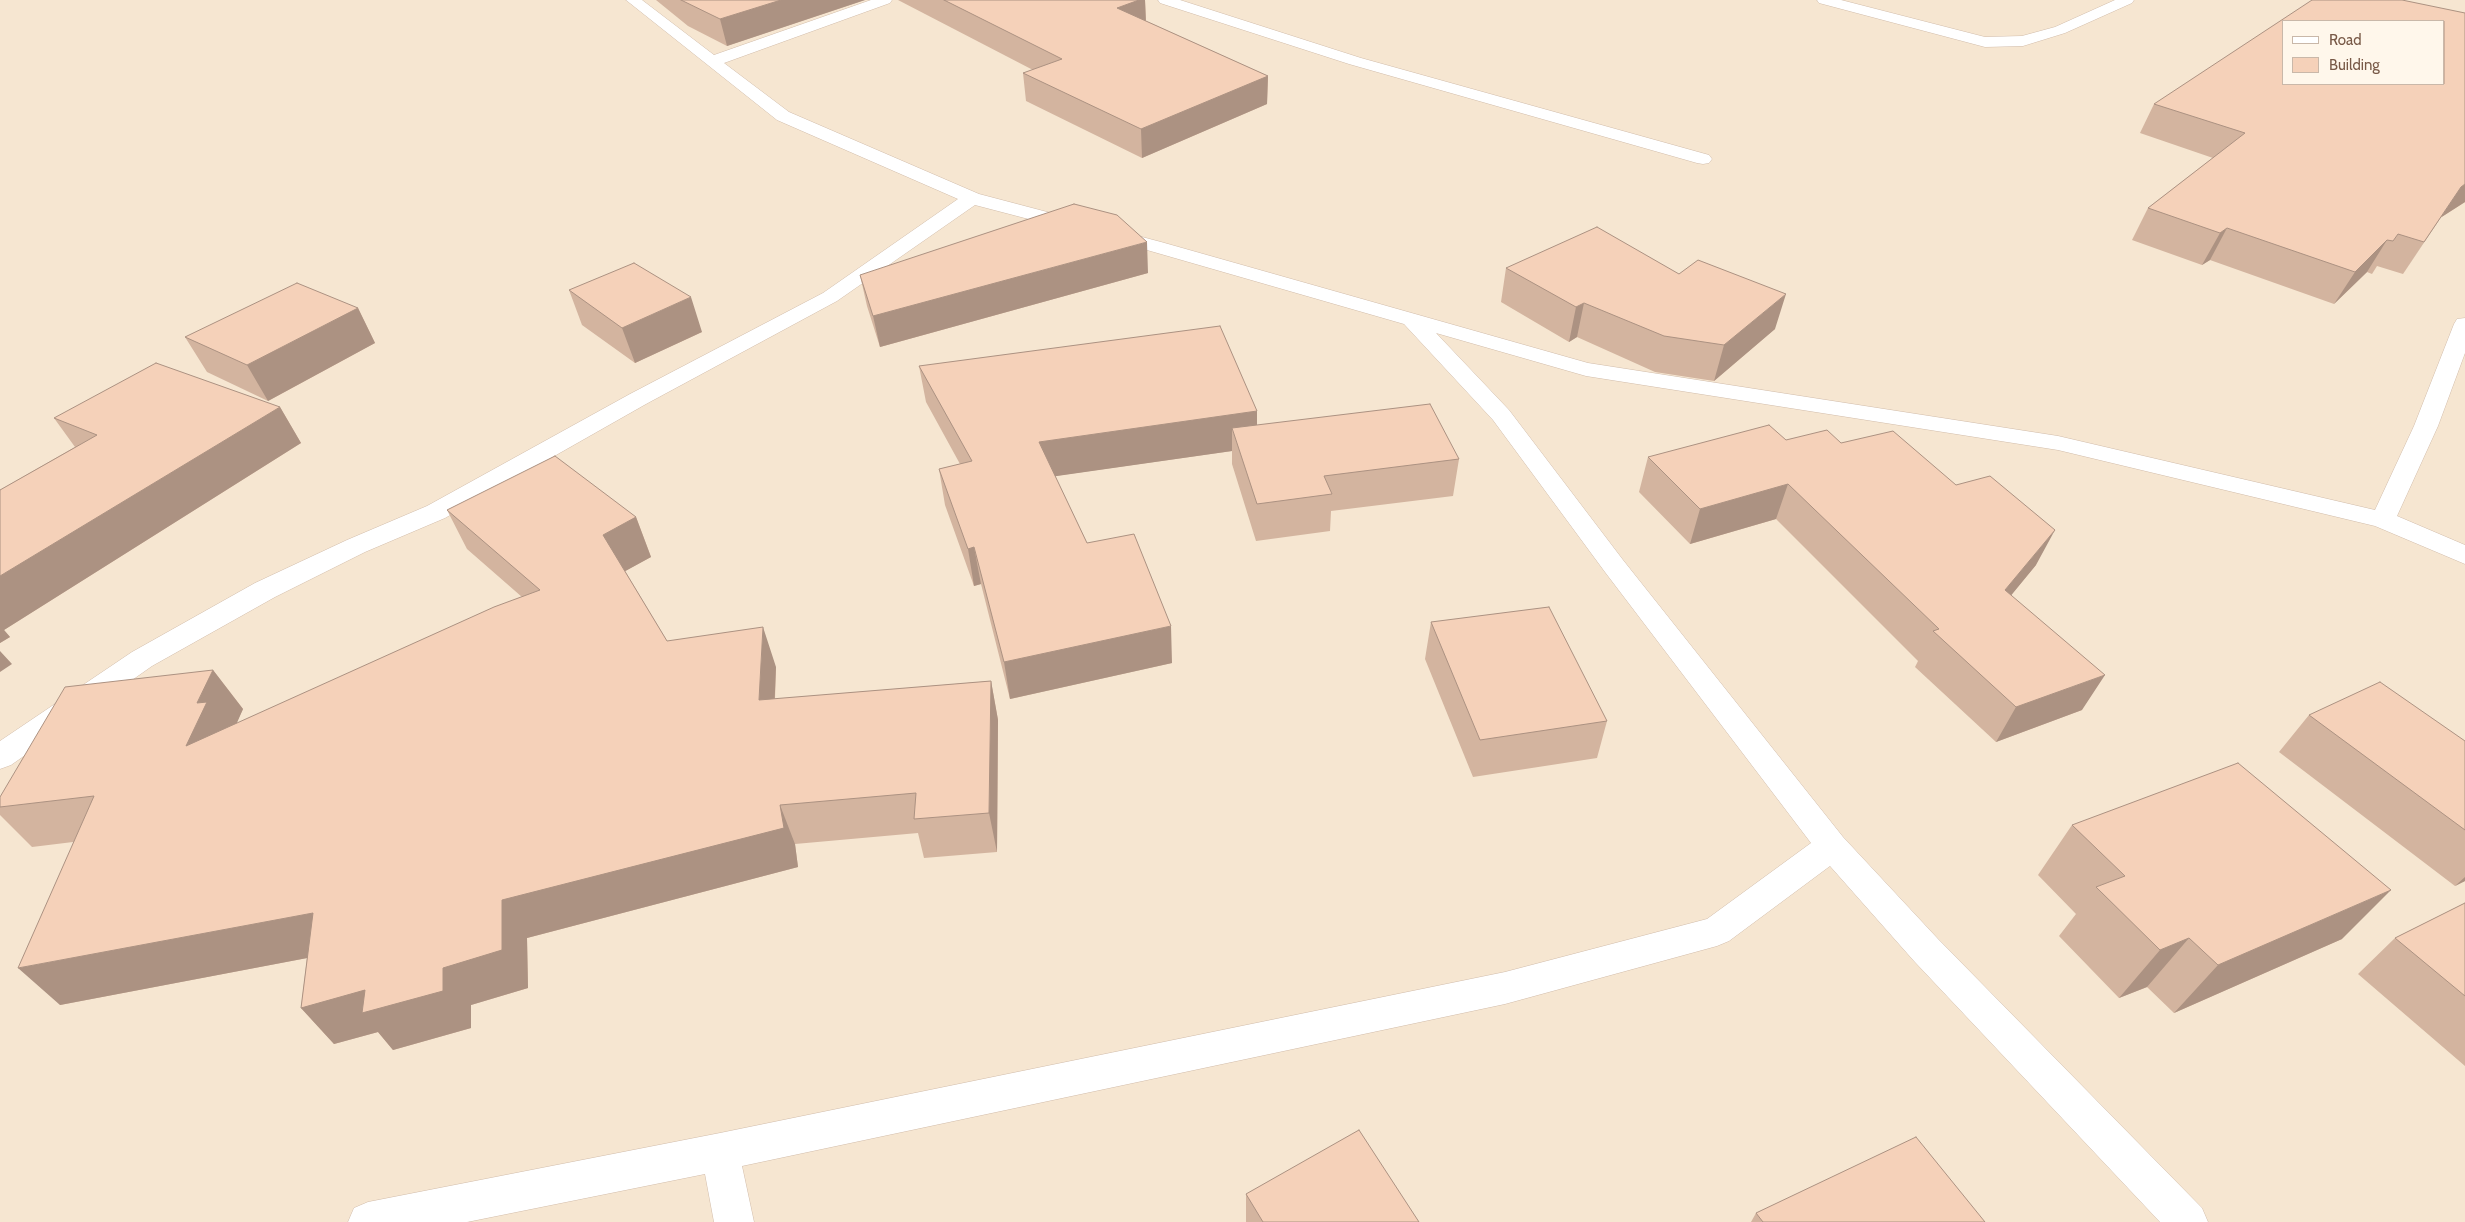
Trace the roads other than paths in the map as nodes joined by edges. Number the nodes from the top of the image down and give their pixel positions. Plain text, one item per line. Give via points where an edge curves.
1 (633, 0) edge
2 (885, 0) edge
3 (1165, 0) edge
4 (1824, 0) edge
5 (2127, 0) edge
6 (713, 61) junction
7 (1703, 158) dead end
8 (972, 198) junction
9 (1413, 321) junction
10 (2465, 324) edge
11 (2383, 520) junction
12 (2465, 555) edge
13 (0, 756) edge
14 (1832, 846) junction
15 (720, 1152) junction
16 (368, 1222) edge
17 (734, 1222) edge
18 (2188, 1222) edge

1 - 6 street
2 - 6 street
3 - 7 street via 1355,61
4 - 5 street via 1985,42 2023,41 2060,30
6 - 8 street via 783,116
8 - 9 street via 1154,246
8 - 13 street via 830,297 436,512 265,590 142,659
9 - 11 street via 1586,370 2058,443
9 - 14 street via 1501,415
10 - 11 street via 2426,426
11 - 12 street
14 - 15 street via 1717,931 1505,988
14 - 18 street via 1926,950
15 - 16 street
15 - 17 street

